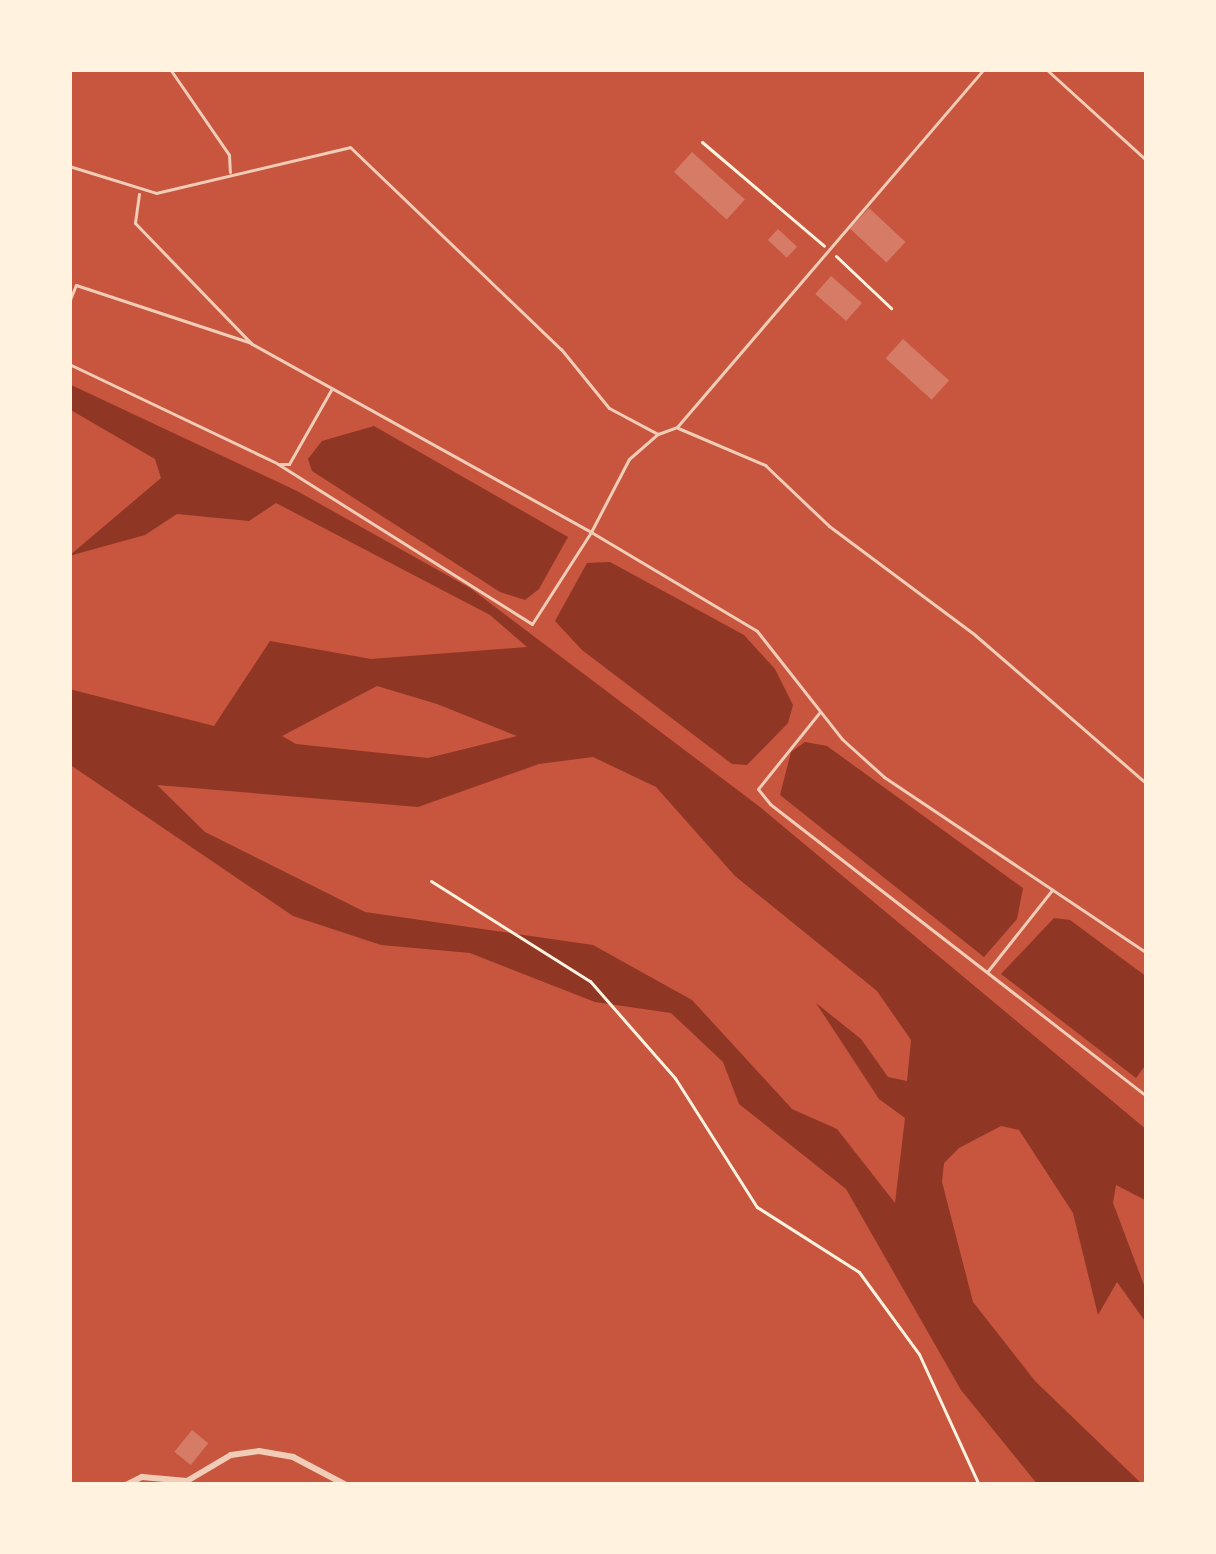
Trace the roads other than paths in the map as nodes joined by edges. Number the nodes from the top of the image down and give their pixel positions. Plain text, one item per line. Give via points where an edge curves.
1 (170, 69) edge
2 (984, 69) edge
3 (1046, 69) edge
4 (1147, 161) edge
5 (69, 166) edge
6 (230, 174) junction
7 (140, 192) junction
8 (69, 282) edge
9 (76, 285) junction
10 (69, 302) edge
11 (252, 344) junction
12 (69, 364) edge
13 (331, 390) junction
14 (676, 427) junction
15 (658, 434) junction
16 (278, 464) junction
17 (591, 532) junction
18 (820, 711) junction
19 (1147, 784) edge
20 (1054, 888) junction
21 (1147, 952) edge
22 (986, 973) junction
23 (1146, 1095) edge
24 (130, 1484) edge
25 (346, 1485) edge

1 - 6 lane via 229,154
2 - 14 lane
3 - 4 lane
5 - 7 lane
6 - 7 lane
6 - 15 lane via 350,147 561,349 609,408
7 - 11 lane via 135,223
8 - 9 lane
9 - 10 lane
9 - 11 lane
11 - 13 lane
12 - 16 lane
13 - 16 lane via 289,464
13 - 17 lane
14 - 15 lane
14 - 19 lane via 765,465
15 - 17 lane via 629,459
16 - 17 lane via 532,624
17 - 18 lane via 757,631
18 - 20 lane via 884,777
18 - 22 lane via 758,789
20 - 21 lane
20 - 22 lane
22 - 23 lane
24 - 25 street via 187,1481 231,1455 259,1451 293,1456

